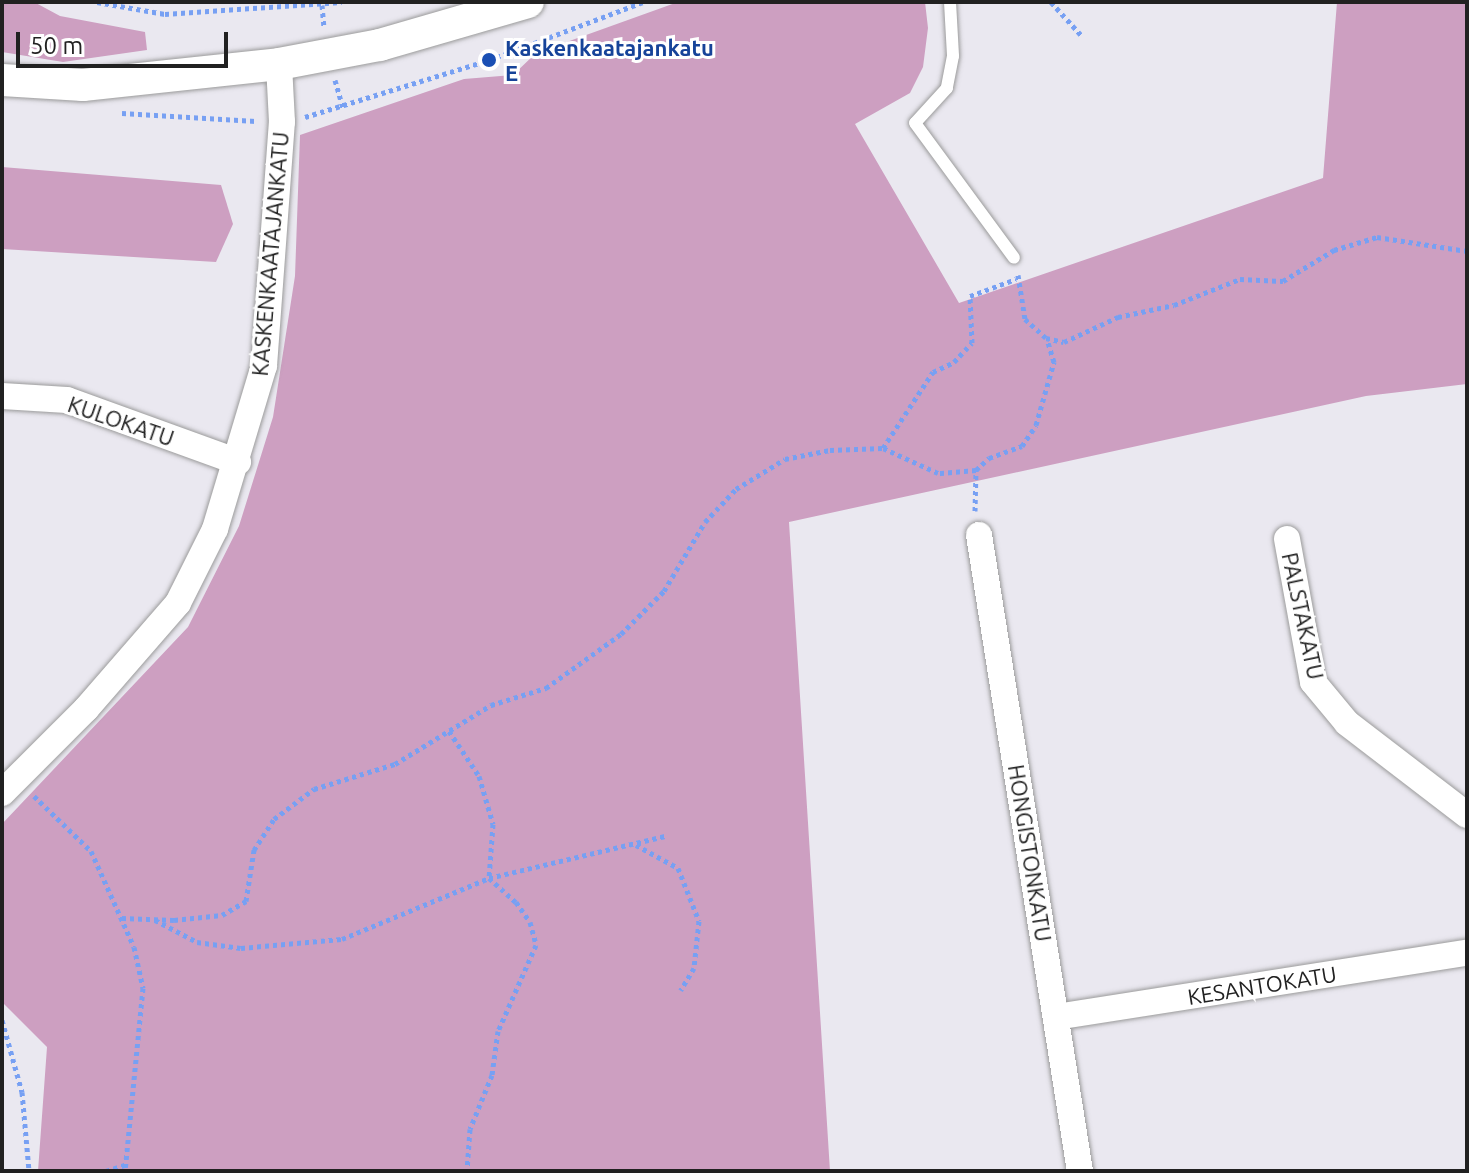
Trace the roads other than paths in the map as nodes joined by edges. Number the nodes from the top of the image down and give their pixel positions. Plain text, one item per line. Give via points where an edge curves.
1 (528, 2) edge
2 (950, 2) edge
3 (279, 64) junction
4 (2, 80) edge
5 (1014, 258) road end
6 (2, 396) edge
7 (238, 462) junction
8 (979, 535) road end
9 (1287, 539) dead end
10 (5, 786) edge
11 (1467, 815) edge
12 (1467, 953) edge
13 (1056, 1017) junction
14 (1080, 1171) edge

1 - 3 street via 380,45
2 - 5 lane via 953,56 947,88 915,123
3 - 4 street via 83,85
3 - 7 street, KASKENKAATAJANKATU via 282,122 264,366
6 - 7 street, KULOKATU via 67,400
7 - 10 street, KASKENKAATAJANKATU via 215,529 178,603 86,709
8 - 13 street, HONGISTONKATU
9 - 11 street, PALSTAKATU via 1313,682 1347,723
12 - 13 street, KESANTOKATU
13 - 14 street, HONGISTONKATU

